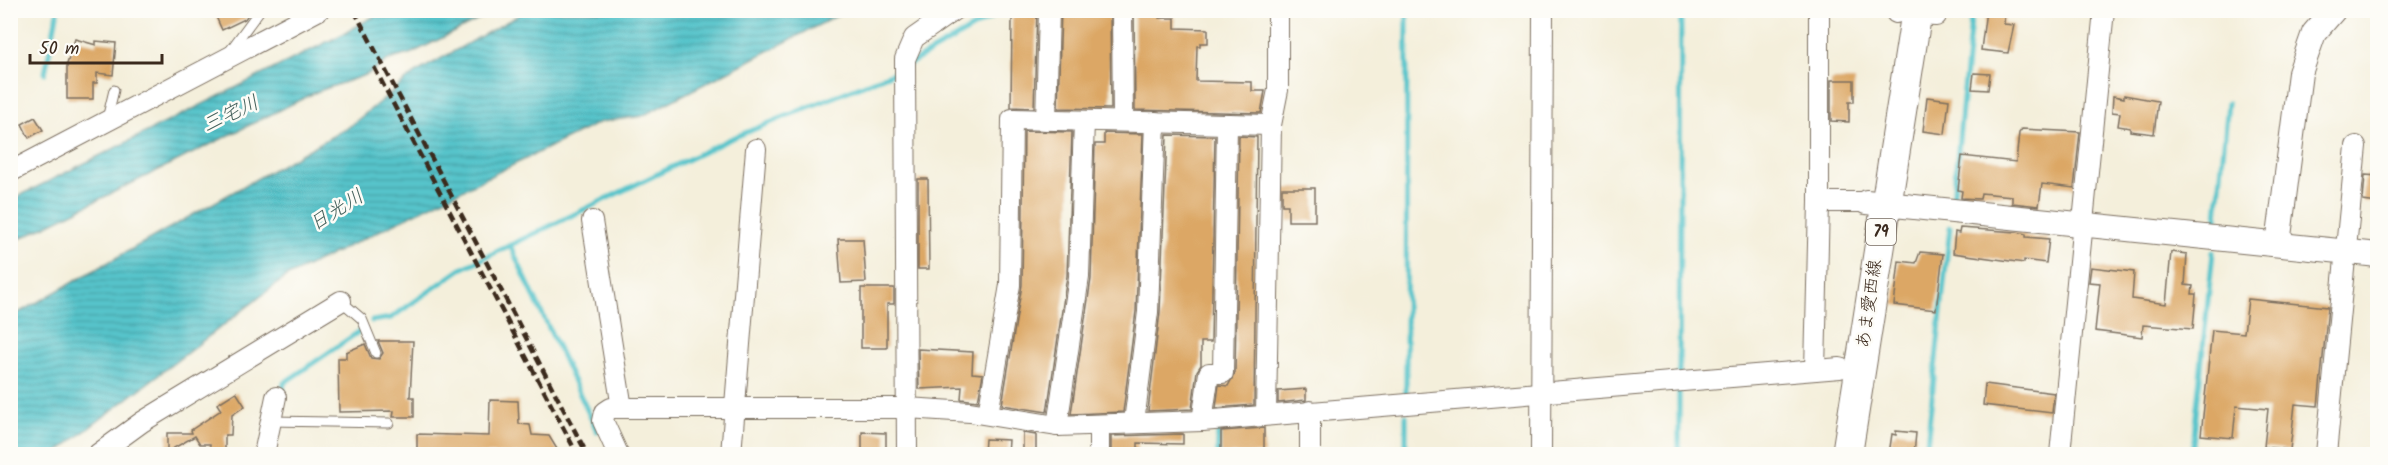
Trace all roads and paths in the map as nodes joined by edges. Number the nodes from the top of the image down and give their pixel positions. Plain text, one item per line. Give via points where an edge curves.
1 (260, 10) edge
2 (319, 10) edge
3 (954, 10) edge
4 (1049, 10) edge
5 (1122, 10) edge
6 (1278, 10) edge
7 (1543, 10) edge
8 (1819, 10) edge
9 (2104, 10) edge
10 (2334, 10) edge
11 (1910, 12) edge
12 (224, 59) junction
13 (114, 90) dead end
14 (1047, 120) junction
15 (1084, 120) junction
16 (107, 121) junction
17 (1123, 122) junction
18 (1155, 122) junction
19 (1227, 124) junction
20 (1271, 125) junction
21 (2356, 146) dead end
22 (756, 149) dead end
23 (10, 172) edge
24 (1819, 202) junction
25 (1875, 204) junction
26 (592, 221) dead end
27 (2082, 225) junction
28 (2278, 244) junction
29 (2345, 251) junction
30 (2378, 255) edge
31 (341, 301) joint
32 (376, 353) dead end
33 (1828, 369) junction
34 (1542, 392) junction
35 (276, 397) dead end
36 (622, 408) junction
37 (735, 408) junction
38 (907, 408) junction
39 (1310, 411) junction
40 (988, 414) junction
41 (1266, 415) junction
42 (271, 421) junction
43 (1202, 421) junction
44 (1134, 422) junction
45 (390, 423) dead end
46 (1099, 425) junction
47 (1057, 426) junction
48 (98, 454) edge
49 (264, 454) edge
50 (618, 454) edge
51 (731, 454) edge
52 (907, 454) edge
53 (1099, 454) edge
54 (1310, 454) edge
55 (1541, 454) edge
56 (1827, 454) edge
57 (1847, 454) edge
58 (2060, 454) edge
59 (2326, 454) edge

1 - 12 lane
2 - 12 street
3 - 38 street via 914,38 905,59
4 - 14 street
5 - 17 street
6 - 20 street via 1278,90
7 - 34 street
8 - 24 street
9 - 27 street
10 - 28 street via 2314,33 2300,73
11 - 25 main road, あま愛西線 / 79
12 - 16 street
13 - 16 lane
14 - 15 street
14 - 40 street via 1012,119 1011,285
15 - 17 street
15 - 47 street via 1079,277
16 - 23 street
17 - 18 street
18 - 19 street
18 - 44 street via 1148,312
19 - 20 street
19 - 43 street via 1223,373 1209,372
20 - 41 street
21 - 29 street
22 - 37 street
24 - 25 street
24 - 33 street
25 - 27 street
25 - 33 main road, あま愛西線 / 79
25 - 57 main road, あま愛西線 / 79
26 - 36 street
27 - 28 street
27 - 58 street
28 - 29 street
29 - 30 street
29 - 59 street
31 - 32 lane via 362,319
31 - 48 street via 142,422
33 - 34 street
33 - 56 main road, あま愛西線 / 79
34 - 39 street
34 - 55 street
35 - 42 street
36 - 37 street
36 - 50 street via 605,412 603,421
37 - 38 street
37 - 51 street
38 - 40 street
38 - 52 street
39 - 41 street
39 - 54 street
40 - 47 street
41 - 43 street
42 - 45 lane
42 - 49 street
43 - 44 street
44 - 46 street
46 - 47 street
46 - 53 street

